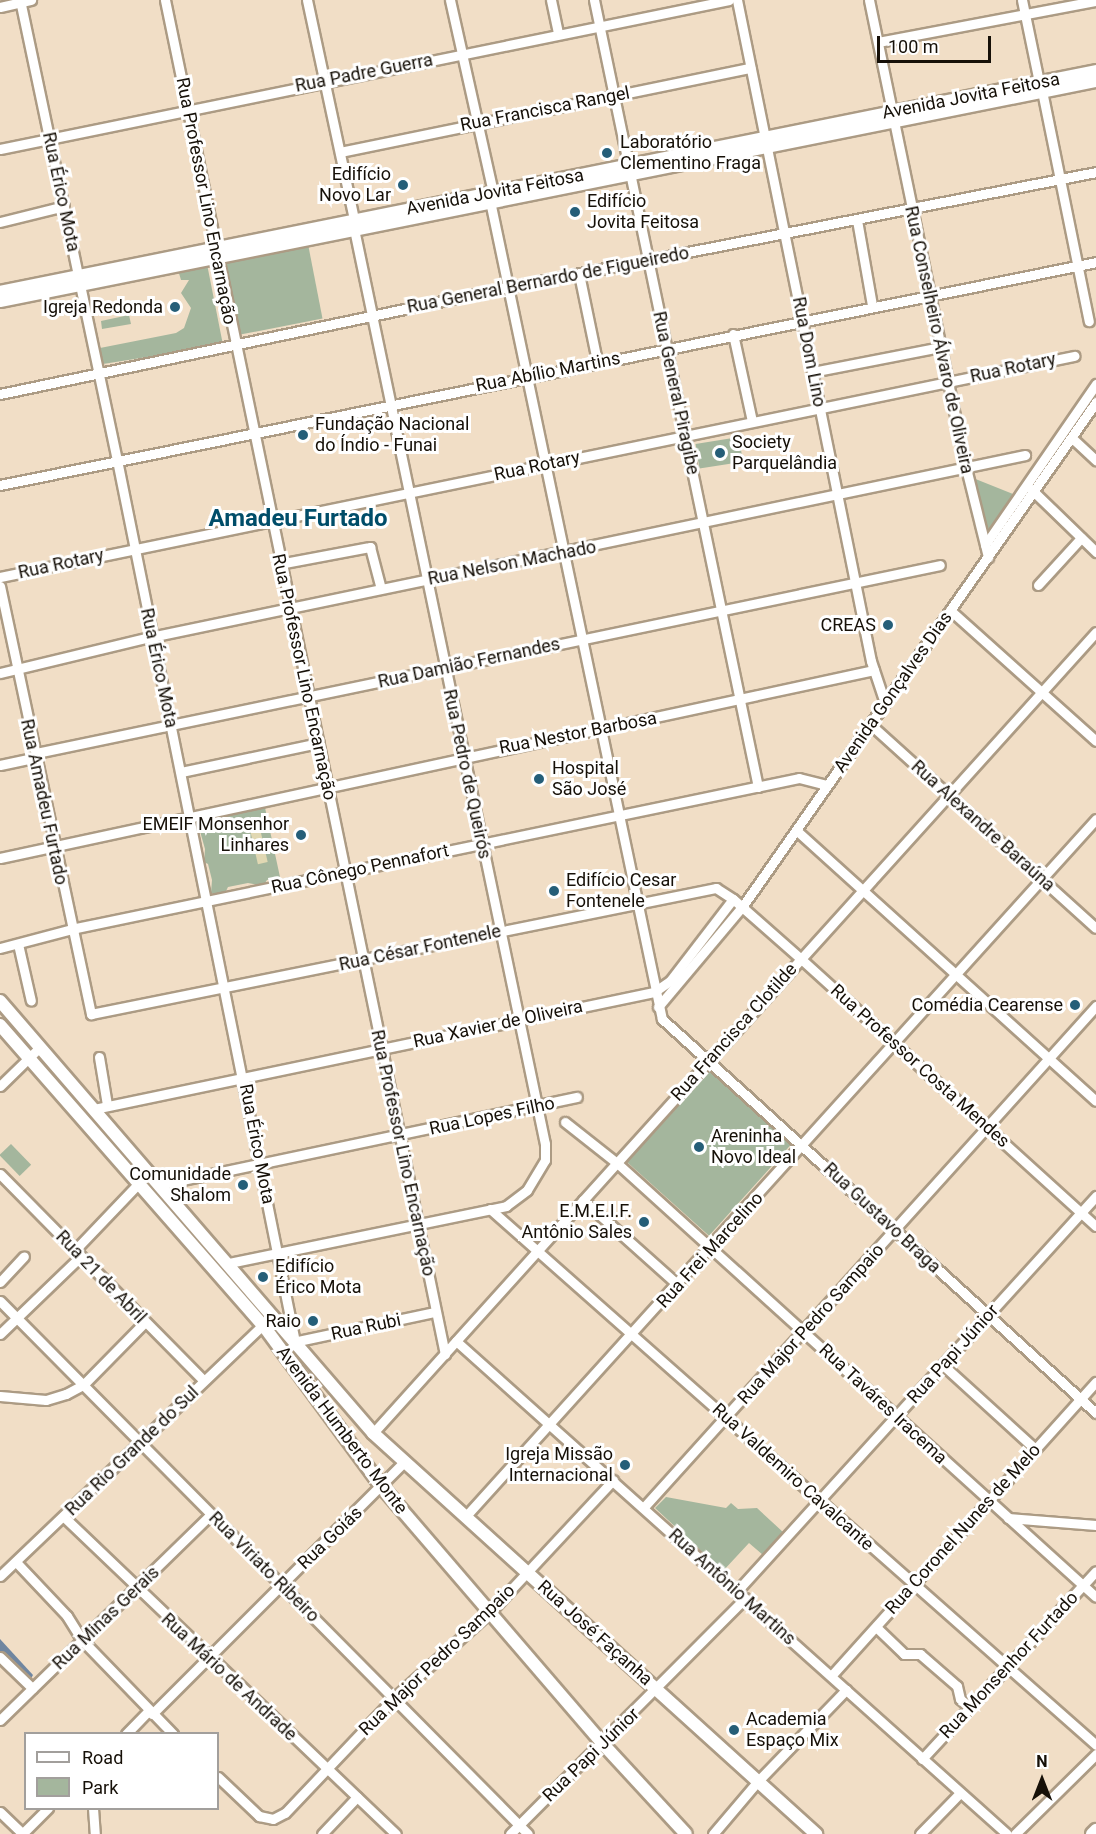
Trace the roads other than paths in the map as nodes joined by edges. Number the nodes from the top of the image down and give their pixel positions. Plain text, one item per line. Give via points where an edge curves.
1 (31, 0) edge
2 (165, 0) edge
3 (307, 0) edge
4 (450, 0) edge
5 (551, 0) edge
6 (594, 0) edge
7 (729, 0) edge
8 (737, 0) edge
9 (869, 0) edge
10 (1023, 0) edge
11 (20, 1) edge
12 (1096, 1) edge
13 (0, 7) edge
14 (1025, 14) junction
15 (600, 26) junction
16 (558, 33) junction
17 (878, 42) junction
18 (460, 54) junction
19 (750, 68) junction
20 (1096, 71) edge
21 (324, 81) junction
22 (1096, 81) edge
23 (1041, 87) junction
24 (613, 95) junction
25 (187, 110) junction
26 (893, 116) junction
27 (474, 122) junction
28 (49, 140) junction
29 (766, 142) junction
30 (0, 150) edge
31 (340, 152) junction
32 (628, 170) junction
33 (1096, 172) edge
34 (1060, 180) junction
35 (491, 197) junction
36 (64, 206) junction
37 (911, 207) junction
38 (857, 220) junction
39 (0, 222) edge
40 (354, 225) junction
41 (785, 233) junction
42 (216, 252) junction
43 (648, 260) junction
44 (1096, 262) edge
45 (1078, 266) junction
46 (579, 274) junction
47 (80, 280) junction
48 (509, 287) junction
49 (0, 292) edge
50 (929, 294) junction
51 (0, 301) edge
52 (872, 305) junction
53 (372, 316) junction
54 (802, 319) junction
55 (1089, 321) dead end
56 (733, 334) junction
57 (234, 344) junction
58 (941, 347) junction
59 (666, 348) junction
60 (1074, 356) dead end
61 (597, 362) junction
62 (99, 372) junction
63 (812, 372) junction
64 (527, 376) junction
65 (948, 382) junction
66 (1096, 384) edge
67 (0, 394) edge
68 (1096, 402) edge
69 (390, 403) junction
70 (820, 408) junction
71 (752, 421) junction
72 (253, 432) junction
73 (685, 435) junction
74 (1072, 438) junction
75 (1025, 455) dead end
76 (117, 460) junction
77 (1096, 460) edge
78 (546, 464) junction
79 (966, 468) junction
80 (0, 485) edge
81 (1031, 489) junction
82 (409, 492) junction
83 (837, 494) junction
84 (270, 520) junction
85 (703, 522) junction
86 (1081, 538) junction
87 (985, 545) junction
88 (134, 548) junction
89 (1096, 552) edge
90 (564, 553) junction
91 (988, 557) junction
92 (279, 564) junction
93 (940, 565) dead end
94 (0, 576) edge
95 (427, 580) junction
96 (855, 583) junction
97 (1038, 585) dead end
98 (0, 586) edge
99 (381, 589) junction
100 (289, 609) junction
101 (950, 610) junction
102 (723, 611) junction
103 (1096, 632) edge
104 (153, 636) junction
105 (582, 640) junction
106 (17, 668) junction
107 (446, 668) junction
108 (874, 670) junction
109 (0, 673) edge
110 (1041, 692) junction
111 (308, 697) junction
112 (742, 701) junction
113 (885, 703) junction
114 (870, 724) junction
115 (171, 725) junction
116 (600, 729) junction
117 (1096, 741) edge
118 (319, 743) junction
119 (35, 755) junction
120 (464, 756) junction
121 (0, 765) edge
122 (181, 772) junction
123 (827, 785) junction
124 (327, 786) junction
125 (758, 787) junction
126 (948, 796) junction
127 (190, 815) junction
128 (618, 816) junction
129 (1096, 819) edge
130 (795, 830) junction
131 (481, 844) junction
132 (53, 846) junction
133 (0, 858) edge
134 (344, 871) junction
135 (1041, 879) junction
136 (861, 890) junction
137 (733, 899) junction
138 (206, 901) junction
139 (637, 904) junction
140 (742, 907) junction
141 (1096, 928) edge
142 (71, 929) junction
143 (500, 931) junction
144 (18, 944) junction
145 (0, 948) edge
146 (800, 958) junction
147 (363, 959) junction
148 (680, 975) junction
149 (957, 976) junction
150 (225, 989) junction
151 (654, 992) junction
152 (0, 1000) edge
153 (31, 1001) dead end
154 (1096, 1006) edge
155 (658, 1007) junction
156 (94, 1015) joint
157 (518, 1020) junction
158 (0, 1025) edge
159 (894, 1043) junction
160 (40, 1047) junction
161 (382, 1048) junction
162 (99, 1057) dead end
163 (28, 1059) junction
164 (708, 1060) junction
165 (1049, 1060) junction
166 (243, 1078) junction
167 (0, 1086) edge
168 (577, 1097) dead end
169 (1096, 1101) edge
170 (107, 1105) junction
171 (536, 1107) junction
172 (94, 1109) junction
173 (565, 1122) dead end
174 (989, 1128) junction
175 (399, 1136) junction
176 (803, 1146) junction
177 (616, 1163) junction
178 (261, 1165) junction
179 (0, 1174) edge
180 (138, 1184) junction
181 (159, 1185) junction
182 (1096, 1196) edge
183 (583, 1200) junction
184 (490, 1209) junction
185 (1081, 1213) junction
186 (419, 1224) junction
187 (1096, 1226) edge
188 (896, 1230) junction
189 (711, 1248) junction
190 (538, 1250) junction
191 (78, 1253) junction
192 (279, 1253) junction
193 (24, 1256) dead end
194 (229, 1263) junction
195 (0, 1282) edge
196 (678, 1285) junction
197 (0, 1301) edge
198 (435, 1312) junction
199 (988, 1316) junction
200 (17, 1318) junction
201 (145, 1322) junction
202 (263, 1325) junction
203 (803, 1330) junction
204 (0, 1334) edge
205 (632, 1336) junction
206 (296, 1339) junction
207 (456, 1341) junction
208 (445, 1354) junction
209 (944, 1366) junction
210 (203, 1380) junction
211 (1096, 1382) edge
212 (82, 1385) junction
213 (0, 1396) edge
214 (1080, 1399) junction
215 (1096, 1413) edge
216 (898, 1415) junction
217 (726, 1418) junction
218 (552, 1424) junction
219 (374, 1433) junction
220 (140, 1443) junction
221 (1034, 1448) junction
222 (404, 1462) junction
223 (614, 1480) junction
224 (382, 1487) junction
225 (987, 1500) junction
226 (820, 1501) junction
227 (644, 1507) junction
228 (210, 1515) junction
229 (64, 1517) junction
230 (465, 1517) junction
231 (1008, 1518) junction
232 (1096, 1525) edge
233 (16, 1562) junction
234 (1096, 1571) edge
235 (528, 1572) junction
236 (0, 1576) edge
237 (281, 1585) junction
238 (914, 1585) junction
239 (1083, 1585) junction
240 (137, 1590) junction
241 (737, 1591) junction
242 (1096, 1597) edge
243 (745, 1599) junction
244 (491, 1611) junction
245 (876, 1627) junction
246 (82, 1640) junction
247 (207, 1656) junction
248 (0, 1657) edge
249 (1008, 1667) junction
250 (831, 1677) junction
251 (32, 1688) junction
252 (657, 1690) junction
253 (846, 1690) junction
254 (396, 1697) junction
255 (970, 1707) junction
256 (151, 1712) junction
257 (0, 1720) edge
258 (128, 1732) edge
259 (171, 1732) edge
260 (603, 1744) junction
261 (1096, 1745) edge
262 (1096, 1754) edge
263 (922, 1759) junction
264 (327, 1769) junction
265 (219, 1778) edge
266 (758, 1781) junction
267 (960, 1793) junction
268 (357, 1797) junction
269 (47, 1810) edge
270 (93, 1810) edge
271 (0, 1812) edge
272 (387, 1826) junction
273 (519, 1826) junction
274 (1096, 1830) edge
275 (22, 1833) edge
276 (95, 1834) edge
277 (322, 1834) edge
278 (379, 1834) edge
279 (396, 1834) edge
280 (510, 1834) edge
281 (528, 1834) edge
282 (686, 1834) edge
283 (713, 1834) edge
284 (816, 1834) edge
285 (920, 1834) edge
286 (1007, 1834) edge
287 (1015, 1834) edge
288 (1092, 1834) edge

1 - 11 street
2 - 25 street, Rua Professor Lino Encarnação
3 - 21 street, Rua Pedro de Queirós
4 - 18 street, Rua Gustavo Braga
5 - 16 street
6 - 15 street, Rua General Piragibe
7 - 15 street, Rua Padre Guerra
8 - 19 street, Rua Dom Lino
9 - 17 street, Rua Conselheiro Álvaro de Oliveira
10 - 14 street
11 - 13 street
11 - 28 street, Rua Érico Mota
12 - 14 street
14 - 17 street
14 - 23 street
15 - 16 street, Rua Padre Guerra
15 - 24 street, Rua General Piragibe
16 - 18 street, Rua Padre Guerra
17 - 26 street, Rua Conselheiro Álvaro de Oliveira
18 - 21 street, Rua Padre Guerra
18 - 27 street, Rua Gustavo Braga
19 - 24 street, Rua Francisca Rangel
19 - 29 street, Rua Dom Lino
20 - 23 main road, Avenida Jovita Feitosa
21 - 25 street, Rua Padre Guerra
21 - 31 street, Rua Pedro de Queirós
22 - 23 main road, Avenida Jovita Feitosa
23 - 26 main road, Avenida Jovita Feitosa
23 - 34 street
24 - 27 street, Rua Francisca Rangel
24 - 32 street, Rua General Piragibe
25 - 28 street, Rua Padre Guerra
25 - 42 street, Rua Professor Lino Encarnação
26 - 29 main road, Avenida Jovita Feitosa
26 - 37 street, Rua Conselheiro Álvaro de Oliveira
27 - 31 street, Rua Francisca Rangel
27 - 35 street, Rua Gustavo Braga
28 - 30 street, Rua Padre Guerra
28 - 36 street, Rua Érico Mota
29 - 32 main road, Avenida Jovita Feitosa
29 - 41 street, Rua Dom Lino
31 - 40 street, Rua Pedro de Queirós
32 - 35 main road, Avenida Jovita Feitosa
32 - 43 street, Rua General Piragibe
33 - 34 street, Rua General Bernardo de Figueiredo
34 - 37 street, Rua General Bernardo de Figueiredo
34 - 45 street
35 - 40 main road, Avenida Jovita Feitosa
35 - 48 street, Rua Gustavo Braga
36 - 39 street
36 - 47 street, Rua Érico Mota
37 - 38 street, Rua General Bernardo de Figueiredo
37 - 50 street, Rua Conselheiro Álvaro de Oliveira
38 - 41 street, Rua General Bernardo de Figueiredo
38 - 52 street
40 - 42 main road, Avenida Jovita Feitosa
40 - 53 street, Rua Pedro de Queirós
41 - 43 street, Rua General Bernardo de Figueiredo
41 - 54 street, Rua Dom Lino
42 - 47 main road, Avenida Jovita Feitosa
42 - 57 street, Rua Professor Lino Encarnação
43 - 46 street, Rua General Bernardo de Figueiredo
43 - 59 street, Rua General Piragibe
44 - 45 street, Rua Abílio Martins
45 - 50 street, Rua Abílio Martins
45 - 55 street
46 - 48 street, Rua General Bernardo de Figueiredo
46 - 61 street
47 - 49 main road, Avenida Jovita Feitosa
47 - 51 main road, Avenida Jovita Feitosa
47 - 62 street, Rua Érico Mota
48 - 53 street, Rua General Bernardo de Figueiredo
48 - 64 street, Rua Gustavo Braga
50 - 52 street, Rua Abílio Martins
50 - 58 street, Rua Conselheiro Álvaro de Oliveira
52 - 54 street, Rua Abílio Martins
53 - 57 street, Rua General Bernardo de Figueiredo
53 - 69 street, Rua Pedro de Queirós
54 - 56 street, Rua Abílio Martins
54 - 63 street, Rua Dom Lino
56 - 59 street, Rua Abílio Martins
56 - 71 street
57 - 62 street, Rua General Bernardo de Figueiredo
57 - 72 street, Rua Professor Lino Encarnação
58 - 63 street
58 - 65 street, Rua Conselheiro Álvaro de Oliveira
59 - 61 street, Rua Abílio Martins
59 - 73 street, Rua General Piragibe
60 - 65 street, Rua Rotary
61 - 64 street, Rua Abílio Martins
62 - 67 street, Rua General Bernardo de Figueiredo
62 - 76 street, Rua Érico Mota
63 - 70 street, Rua Dom Lino
64 - 69 street, Rua Abílio Martins
64 - 78 street, Rua Gustavo Braga
65 - 70 street, Rua Rotary
65 - 79 street, Rua Conselheiro Álvaro de Oliveira
66 - 81 street, Avenida Gonçalves Dias
68 - 74 street, Avenida Gonçalves Dias
69 - 72 street, Rua Abílio Martins
69 - 82 street, Rua Pedro de Queirós
70 - 71 street, Rua Rotary
70 - 83 street, Rua Dom Lino
71 - 73 street, Rua Rotary
72 - 76 street, Rua Abílio Martins
72 - 84 street, Rua Professor Lino Encarnação
73 - 78 street, Rua Rotary
73 - 85 street, Rua General Piragibe
74 - 77 street
74 - 81 street, Avenida Gonçalves Dias
75 - 79 street, Rua Nelson Machado
76 - 80 street, Rua Abílio Martins
76 - 88 street, Rua Érico Mota
78 - 82 street, Rua Rotary
78 - 90 street, Rua Gustavo Braga
79 - 83 street, Rua Nelson Machado
79 - 87 street, Rua Conselheiro Álvaro de Oliveira
81 - 86 street
81 - 87 street, Avenida Gonçalves Dias
81 - 91 street, Avenida Gonçalves Dias
82 - 84 street, Rua Rotary
82 - 95 street, Rua Pedro de Queirós
83 - 85 street, Rua Nelson Machado
83 - 96 street, Rua Dom Lino
84 - 88 street, Rua Rotary
84 - 92 street, Rua Professor Lino Encarnação
85 - 90 street, Rua Nelson Machado
85 - 102 street, Rua General Piragibe
86 - 89 street
86 - 97 street
87 - 91 street, Rua Conselheiro Álvaro de Oliveira
88 - 94 street, Rua Rotary
88 - 104 street, Rua Érico Mota
90 - 95 street, Rua Nelson Machado
90 - 105 street, Rua Gustavo Braga
91 - 101 street, Avenida Gonçalves Dias
92 - 99 street via 370,547
92 - 100 street, Rua Professor Lino Encarnação
93 - 96 street, Rua Damião Fernandes
95 - 99 street, Rua Nelson Machado
95 - 107 street, Rua Pedro de Queirós
96 - 102 street, Rua Damião Fernandes
96 - 108 street, Rua Dom Lino
98 - 106 street, Rua Amadeu Furtado
99 - 100 street, Rua Nelson Machado
100 - 104 street, Rua Nelson Machado
100 - 111 street, Rua Professor Lino Encarnação
101 - 110 street
101 - 113 street, Avenida Gonçalves Dias
102 - 105 street, Rua Damião Fernandes
102 - 112 street, Rua General Piragibe
103 - 110 street, Rua Francisca Clotilde
104 - 106 street, Rua Nelson Machado
104 - 115 street, Rua Érico Mota
105 - 107 street, Rua Damião Fernandes
105 - 116 street, Rua Gustavo Braga
106 - 109 street, Rua Nelson Machado
106 - 119 street, Rua Amadeu Furtado
107 - 111 street, Rua Damião Fernandes
107 - 120 street, Rua Pedro de Queirós
108 - 112 street, Rua Nestor Barbosa
108 - 113 street, Rua Dom Lino
110 - 117 street
110 - 126 street, Rua Francisca Clotilde
111 - 115 street, Rua Damião Fernandes
111 - 118 street, Rua Professor Lino Encarnação
112 - 116 street, Rua Nestor Barbosa
112 - 125 street, Rua General Piragibe
113 - 114 street, Avenida Gonçalves Dias
114 - 123 street, Avenida Gonçalves Dias
114 - 126 street, Rua Alexandre Baraúna
115 - 119 street, Rua Damião Fernandes
115 - 122 street, Rua Érico Mota
116 - 120 street, Rua Nestor Barbosa
116 - 128 street, Rua Gustavo Braga
118 - 122 street
118 - 124 street, Rua Professor Lino Encarnação
119 - 121 street, Rua Damião Fernandes
119 - 132 street, Rua Amadeu Furtado
120 - 124 street, Rua Nestor Barbosa
120 - 131 street, Rua Pedro de Queirós
122 - 127 street, Rua Érico Mota
123 - 125 street, Rua Cônego Pennafort via 807,778
123 - 130 street, Avenida Gonçalves Dias
124 - 127 street, Rua Nestor Barbosa
124 - 134 street, Rua Professor Lino Encarnação
125 - 128 street, Rua Cônego Pennafort
126 - 135 street, Rua Alexandre Baraúna
126 - 136 street, Rua Francisca Clotilde
127 - 132 street, Rua Nestor Barbosa
127 - 138 street, Rua Érico Mota
128 - 131 street, Rua Cônego Pennafort
128 - 139 street, Rua Gustavo Braga
129 - 135 street, Rua Frei Marcelino
130 - 136 street
130 - 140 street, Avenida Gonçalves Dias
131 - 134 street, Rua Cônego Pennafort
131 - 143 street, Rua Pedro de Queirós
132 - 133 street, Rua Nestor Barbosa
132 - 142 street, Rua Amadeu Furtado
134 - 138 street, Rua Cônego Pennafort
134 - 147 street, Rua Professor Lino Encarnação
135 - 141 street, Rua Alexandre Baraúna
135 - 149 street, Rua Frei Marcelino
136 - 146 street, Rua Francisca Clotilde
136 - 149 street
137 - 139 street, Rua César Fontenele via 709,888
137 - 140 street, Rua César Fontenele
137 - 148 street, Avenida Gonçalves Dias
138 - 142 street, Rua Cônego Pennafort
138 - 150 street, Rua Érico Mota
139 - 143 street, Rua César Fontenele
139 - 151 street, Rua Gustavo Braga
140 - 146 street, Rua Professor Costa Mendes
140 - 148 street, Avenida Gonçalves Dias
142 - 144 street, Rua Cônego Pennafort
142 - 156 street, Rua Amadeu Furtado via 88,1010
143 - 147 street, Rua César Fontenele
143 - 157 street, Rua Pedro de Queirós
144 - 145 street, Rua Cônego Pennafort
144 - 153 street
146 - 159 street, Rua Professor Costa Mendes
146 - 164 street, Rua Francisca Clotilde
147 - 150 street, Rua César Fontenele
147 - 161 street, Rua Professor Lino Encarnação
148 - 151 street, Avenida Gonçalves Dias
148 - 155 street, Avenida Gonçalves Dias
149 - 159 street, Rua Frei Marcelino
149 - 165 street
150 - 156 street, Rua César Fontenele
150 - 166 street, Rua Érico Mota
151 - 155 street, Rua Gustavo Braga
151 - 157 street, Rua Xavier de Oliveira
152 - 160 main road, Avenida Humberto Monte
154 - 165 street, Rua Major Pedro Sampaio
155 - 164 street, Rua Gustavo Braga via 667,1026
157 - 161 street, Rua Xavier de Oliveira
157 - 171 street, Rua Pedro de Queirós
158 - 163 main road, Avenida Humberto Monte
159 - 174 street, Rua Professor Costa Mendes
159 - 176 street, Rua Frei Marcelino
160 - 163 street
160 - 172 main road, Avenida Humberto Monte
161 - 166 street, Rua Xavier de Oliveira
161 - 175 street, Rua Professor Lino Encarnação
162 - 170 street
163 - 167 street
163 - 180 main road, Avenida Humberto Monte
164 - 176 street, Rua Gustavo Braga
164 - 177 street, Rua Francisca Clotilde
165 - 169 street
165 - 174 street, Rua Major Pedro Sampaio
166 - 170 street, Rua Xavier de Oliveira
166 - 178 street, Rua Érico Mota
168 - 171 street, Rua Lopes Filho
170 - 172 street, Rua Xavier de Oliveira
171 - 175 street, Rua Lopes Filho
171 - 184 street, Rua Pedro de Queirós via 545,1144 542,1169 518,1199
172 - 181 main road, Avenida Humberto Monte
173 - 177 street, Rua Taváres Iracema
174 - 185 street, Rua Professor Costa Mendes
174 - 188 street, Rua Major Pedro Sampaio
175 - 178 street, Rua Lopes Filho
175 - 186 street, Rua Professor Lino Encarnação
176 - 188 street, Rua Gustavo Braga
176 - 189 street, Rua Frei Marcelino
177 - 183 street, Rua Francisca Clotilde
177 - 189 street, Rua Taváres Iracema
178 - 181 street, Rua Lopes Filho
178 - 192 street, Rua Érico Mota
179 - 191 street, Rua 21 de Abril
180 - 191 street
180 - 202 main road, Avenida Humberto Monte
181 - 194 main road, Avenida Humberto Monte
182 - 185 street, Rua Papi Júnior
183 - 190 street, Rua Francisca Clotilde
183 - 196 street
184 - 186 street, Rua Pedro de Queirós
184 - 190 street, Rua Valdemiro Cavalcante
185 - 187 street, Rua Professor Costa Mendes
185 - 199 street, Rua Papi Júnior
186 - 192 street, Rua Pedro de Queirós
186 - 198 street, Rua Professor Lino Encarnação
188 - 199 street, Rua Gustavo Braga
188 - 203 street, Rua Major Pedro Sampaio
189 - 196 street, Rua Frei Marcelino
189 - 203 street, Rua Taváres Iracema
190 - 205 street, Rua Valdemiro Cavalcante
190 - 207 street, Rua Francisca Clotilde
191 - 200 street
191 - 201 street, Rua 21 de Abril
192 - 194 street, Rua Pedro de Queirós
192 - 206 street, Rua Érico Mota
193 - 195 street
194 - 206 main road, Avenida Humberto Monte
196 - 205 street, Rua Frei Marcelino
197 - 200 street, Rua Viriato Ribeiro
198 - 206 street, Rua Rubi
198 - 208 street, Rua Professor Lino Encarnação
199 - 209 street, Rua Papi Júnior
199 - 214 street, Rua Gustavo Braga
200 - 204 street
200 - 212 street, Rua Viriato Ribeiro
201 - 210 street, Rua 21 de Abril
201 - 212 street
202 - 210 street, Rua Rio Grande do Sul
202 - 224 main road, Avenida Humberto Monte
203 - 216 street, Rua Taváres Iracema
203 - 217 street, Rua Major Pedro Sampaio
205 - 217 street, Rua Valdemiro Cavalcante
205 - 218 street, Rua Frei Marcelino
206 - 219 main road, Avenida Humberto Monte
207 - 208 street, Rua Francisca Clotilde
207 - 218 street, Rua Antônio Martins
208 - 219 street, Rua Francisca Clotilde
209 - 216 street, Rua Papi Júnior
209 - 221 street
210 - 220 street, Rua Rio Grande do Sul
211 - 214 street, Rua Coronel Nunes de Melo
212 - 213 street via 46,1400
212 - 220 street, Rua Viriato Ribeiro
214 - 215 street, Rua Gustavo Braga
214 - 221 street, Rua Coronel Nunes de Melo
216 - 225 street, Rua Taváres Iracema
216 - 226 street, Rua Papi Júnior
217 - 226 street, Rua Valdemiro Cavalcante
217 - 227 street, Rua Major Pedro Sampaio
218 - 223 street, Rua Antônio Martins
218 - 230 street, Rua Frei Marcelino
219 - 222 main road, Rua José Façanha
220 - 228 street, Rua Viriato Ribeiro
220 - 229 street, Rua Rio Grande do Sul
221 - 225 street, Rua Coronel Nunes de Melo
222 - 224 street, Rua Goiás
222 - 230 main road, Rua José Façanha
223 - 227 street, Rua Antônio Martins
223 - 235 street, Rua Major Pedro Sampaio
224 - 237 street, Rua Goiás
224 - 244 main road, Avenida Humberto Monte
225 - 231 street, Rua Taváres Iracema
225 - 238 street, Rua Coronel Nunes de Melo
226 - 238 street, Rua Valdemiro Cavalcante
226 - 241 street, Rua Papi Júnior
227 - 241 street, Rua Antônio Martins
228 - 237 street, Rua Viriato Ribeiro
228 - 240 street, Rua Minas Gerais
229 - 233 street, Rua Rio Grande do Sul
229 - 240 street, Rua Mário de Andrade
230 - 235 main road, Rua José Façanha
231 - 232 street
231 - 239 street, Rua Taváres Iracema
233 - 236 street, Rua Rio Grande do Sul
233 - 246 street via 67,1616
234 - 239 street, Rua Monsenhor Furtado
235 - 244 street, Rua Major Pedro Sampaio
235 - 252 main road, Rua José Façanha
237 - 247 street, Rua Goiás
237 - 254 street, Rua Viriato Ribeiro
238 - 245 street, Rua Coronel Nunes de Melo
238 - 249 street, Rua Valdemiro Cavalcante
239 - 242 street, Rua Taváres Iracema
239 - 249 street, Rua Monsenhor Furtado
240 - 246 street, Rua Minas Gerais
240 - 247 street, Rua Mário de Andrade
241 - 243 street, Rua Antônio Martins
243 - 250 street, Rua Antônio Martins
243 - 252 street, Rua Papi Júnior
244 - 254 street, Rua Major Pedro Sampaio
244 - 260 main road, Avenida Humberto Monte
245 - 250 street, Rua Coronel Nunes de Melo
245 - 255 street via 904,1654 920,1654 957,1686 960,1699
246 - 251 street, Rua Minas Gerais
246 - 256 street
247 - 256 street, Rua Goiás
247 - 264 street, Rua Mário de Andrade
248 - 251 street
249 - 255 street, Rua Monsenhor Furtado
249 - 261 street, Rua Valdemiro Cavalcante
250 - 253 street, Rua Antônio Martins
251 - 257 street, Rua Minas Gerais
252 - 260 street, Rua Papi Júnior
252 - 266 main road, Rua José Façanha
253 - 263 street, Rua Antônio Martins
253 - 266 street
254 - 264 street, Rua Major Pedro Sampaio
254 - 273 street, Rua Viriato Ribeiro
255 - 263 street, Rua Monsenhor Furtado
256 - 258 street, Rua Goiás
256 - 259 street
260 - 273 street, Rua Papi Júnior
260 - 282 main road, Avenida Humberto Monte
262 - 287 street
263 - 267 street, Rua Antônio Martins
264 - 265 street, Rua Major Pedro Sampaio via 285,1813 273,1819 259,1816
264 - 268 street, Rua Mário de Andrade
266 - 283 street
266 - 284 main road, Rua José Façanha
267 - 285 street
267 - 286 street, Rua Antônio Martins
268 - 272 street, Rua Mário de Andrade
268 - 277 street
269 - 275 street
270 - 276 street
271 - 275 street
272 - 278 street
272 - 279 street, Rua Mário de Andrade
273 - 280 street, Rua Papi Júnior
273 - 281 street, Rua Viriato Ribeiro
274 - 288 main road

